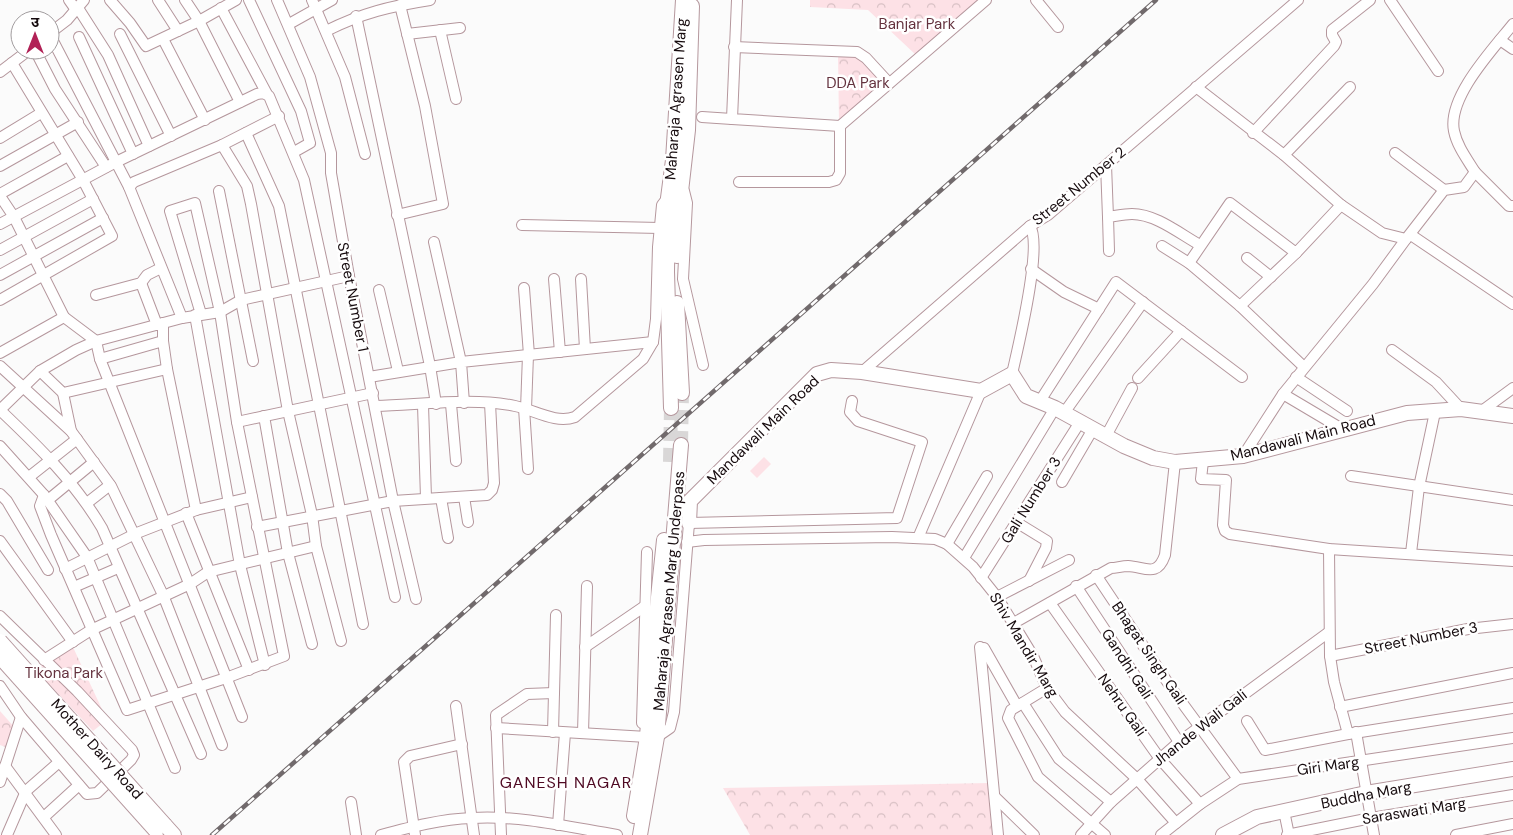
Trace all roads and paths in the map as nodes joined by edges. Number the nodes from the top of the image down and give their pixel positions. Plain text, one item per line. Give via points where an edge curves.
1 (69, 0) edge
2 (110, 0) edge
3 (158, 0) edge
4 (185, 0) edge
5 (236, 0) edge
6 (250, 0) edge
7 (277, 0) edge
8 (332, 0) edge
9 (430, 0) edge
10 (683, 0) edge
11 (692, 0) edge
12 (737, 0) edge
13 (986, 0) edge
14 (1036, 0) edge
15 (1298, 0) edge
16 (1369, 0) edge
17 (1390, 0) edge
18 (314, 5) edge
19 (400, 5) junction
20 (80, 6) edge
21 (221, 8) junction
22 (356, 16) junction
23 (199, 21) junction
24 (289, 24) junction
25 (1513, 24) edge
26 (60, 25) edge
27 (460, 28) dead end
28 (1058, 28) dead end
29 (326, 30) junction
30 (440, 30) junction
31 (178, 31) junction
32 (120, 34) dead end
33 (407, 34) junction
34 (79, 37) dead end
35 (163, 39) junction
36 (1500, 40) junction
37 (734, 47) junction
38 (1513, 49) edge
39 (60, 53) edge
40 (16, 60) edge
41 (40, 60) edge
42 (12, 63) junction
43 (1438, 71) dead end
44 (0, 72) edge
45 (890, 83) junction
46 (1196, 87) junction
47 (1350, 87) dead end
48 (266, 94) junction
49 (456, 99) dead end
50 (240, 102) junction
51 (41, 113) junction
52 (279, 116) junction
53 (702, 117) dead end
54 (732, 119) junction
55 (205, 120) junction
56 (78, 122) junction
57 (840, 126) junction
58 (246, 133) junction
59 (1253, 133) junction
60 (56, 136) junction
61 (171, 136) junction
62 (0, 138) edge
63 (222, 145) junction
64 (149, 146) junction
65 (294, 152) junction
66 (1395, 153) dead end
67 (133, 154) junction
68 (365, 154) dead end
69 (68, 156) junction
70 (1284, 156) junction
71 (679, 161) junction
72 (116, 162) junction
73 (1106, 165) junction
74 (0, 166) edge
75 (106, 167) junction
76 (1476, 172) junction
77 (83, 180) junction
78 (682, 180) junction
79 (739, 182) dead end
80 (129, 187) junction
81 (1444, 190) junction
82 (219, 191) dead end
83 (0, 195) edge
84 (668, 198) junction
85 (93, 199) junction
86 (1341, 205) junction
87 (1513, 206) edge
88 (397, 215) junction
89 (14, 217) junction
90 (1108, 217) junction
91 (103, 218) junction
92 (0, 224) edge
93 (522, 225) dead end
94 (1030, 226) junction
95 (660, 228) junction
96 (24, 237) junction
97 (1409, 237) junction
98 (434, 242) dead end
99 (1200, 245) junction
100 (1162, 246) dead end
101 (0, 250) edge
102 (1109, 251) dead end
103 (1296, 253) junction
104 (34, 256) junction
105 (1247, 258) dead end
106 (1189, 264) junction
107 (161, 268) junction
108 (1031, 269) junction
109 (0, 275) edge
110 (45, 276) junction
111 (348, 276) junction
112 (1271, 277) junction
113 (554, 279) dead end
114 (581, 279) dead end
115 (326, 281) junction
116 (141, 283) junction
117 (295, 288) junction
118 (524, 288) dead end
119 (379, 290) dead end
120 (269, 294) junction
121 (96, 295) dead end
122 (0, 300) edge
123 (241, 300) junction
124 (1143, 302) junction
125 (1513, 304) edge
126 (1240, 306) junction
127 (1099, 309) junction
128 (220, 312) junction
129 (198, 314) junction
130 (64, 317) junction
131 (182, 318) junction
132 (160, 324) junction
133 (1181, 331) junction
134 (96, 341) junction
135 (163, 341) junction
136 (653, 342) junction
137 (585, 349) junction
138 (1392, 350) dead end
139 (560, 352) junction
140 (0, 353) edge
141 (529, 355) junction
142 (100, 359) junction
143 (253, 362) dead end
144 (461, 362) junction
145 (703, 365) dead end
146 (0, 366) edge
147 (430, 366) junction
148 (1304, 367) junction
149 (167, 369) junction
150 (40, 371) junction
151 (398, 372) junction
152 (862, 372) junction
153 (1012, 374) junction
154 (368, 377) junction
155 (1242, 377) dead end
156 (1296, 377) junction
157 (1138, 378) dead end
158 (110, 382) junction
159 (22, 387) junction
160 (1132, 388) dead end
161 (1513, 388) edge
162 (982, 391) junction
163 (372, 392) junction
164 (63, 393) junction
165 (682, 393) tunnel mouth
166 (1283, 394) junction
167 (352, 397) junction
168 (852, 400) dead end
169 (1040, 401) junction
170 (464, 403) junction
171 (490, 403) junction
172 (318, 404) junction
173 (436, 404) junction
174 (451, 404) junction
175 (423, 405) junction
176 (376, 406) junction
177 (671, 408) tunnel mouth
178 (525, 409) junction
179 (1461, 409) junction
180 (0, 410) edge
181 (288, 411) junction
182 (1060, 411) junction
183 (1347, 411) dead end
184 (1435, 412) junction
185 (1479, 413) junction
186 (264, 416) junction
187 (1513, 416) edge
188 (237, 422) junction
189 (1080, 422) junction
190 (1094, 429) junction
191 (1342, 429) junction
192 (74, 435) junction
193 (1106, 436) junction
194 (681, 445) tunnel mouth
195 (0, 446) edge
196 (1243, 456) junction
197 (51, 459) junction
198 (456, 461) dead end
199 (1203, 461) junction
200 (94, 462) junction
201 (670, 462) tunnel mouth
202 (1175, 462) junction
203 (528, 469) dead end
204 (987, 476) dead end
205 (1351, 476) dead end
206 (29, 477) junction
207 (70, 481) junction
208 (1062, 482) dead end
209 (110, 485) junction
210 (1419, 487) junction
211 (0, 494) edge
212 (252, 497) junction
213 (464, 497) junction
214 (46, 498) junction
215 (426, 498) junction
216 (441, 498) junction
217 (1513, 500) edge
218 (393, 501) junction
219 (228, 502) junction
220 (87, 503) junction
221 (375, 506) junction
222 (191, 511) junction
223 (339, 511) junction
224 (312, 516) junction
225 (165, 521) junction
226 (283, 522) junction
227 (468, 522) dead end
228 (810, 522) junction
229 (1016, 522) junction
230 (689, 523) junction
231 (257, 527) junction
232 (135, 534) junction
233 (448, 538) dead end
234 (918, 538) junction
235 (0, 541) edge
236 (692, 542) junction
237 (811, 542) junction
238 (947, 544) junction
239 (110, 546) junction
240 (316, 546) junction
241 (1329, 549) junction
242 (647, 552) dead end
243 (288, 553) junction
244 (1411, 553) junction
245 (87, 557) junction
246 (263, 558) junction
247 (964, 558) junction
248 (1069, 560) dead end
249 (1513, 561) edge
250 (240, 565) junction
251 (118, 568) junction
252 (65, 569) junction
253 (48, 570) dead end
254 (208, 572) junction
255 (1096, 575) junction
256 (96, 578) junction
257 (982, 578) junction
258 (1029, 580) junction
259 (190, 584) junction
260 (587, 586) dead end
261 (1076, 586) junction
262 (74, 588) junction
263 (162, 595) junction
264 (996, 597) junction
265 (395, 598) dead end
266 (416, 600) dead end
267 (1050, 603) junction
268 (645, 606) junction
269 (138, 607) junction
270 (556, 615) dead end
271 (0, 616) edge
272 (114, 618) junction
273 (363, 624) dead end
274 (1012, 624) junction
275 (1513, 624) edge
276 (90, 630) junction
277 (1329, 632) junction
278 (0, 641) edge
279 (340, 641) dead end
280 (74, 642) junction
281 (312, 644) dead end
282 (585, 648) junction
283 (1330, 656) junction
284 (0, 657) edge
285 (44, 660) junction
286 (265, 664) junction
287 (249, 670) junction
288 (1513, 673) edge
289 (226, 678) junction
290 (199, 687) junction
291 (1047, 688) junction
292 (1, 689) edge
293 (554, 693) junction
294 (174, 695) junction
295 (149, 704) junction
296 (1020, 705) junction
297 (456, 706) dead end
298 (1340, 707) junction
299 (1513, 708) edge
300 (20, 717) junction
301 (242, 717) dead end
302 (1246, 721) dead end
303 (496, 723) junction
304 (1200, 726) junction
305 (553, 732) junction
306 (565, 733) junction
307 (583, 733) junction
308 (1352, 733) junction
309 (648, 737) junction
310 (1513, 738) edge
311 (1179, 742) junction
312 (462, 744) junction
313 (222, 745) dead end
314 (201, 754) dead end
315 (1160, 759) junction
316 (1361, 762) junction
317 (58, 763) junction
318 (5, 766) junction
319 (175, 768) dead end
320 (1513, 769) edge
321 (1137, 779) junction
322 (1238, 779) junction
323 (0, 782) edge
324 (79, 785) junction
325 (26, 791) junction
326 (1366, 793) junction
327 (1513, 796) edge
328 (995, 797) junction
329 (351, 802) dead end
330 (1111, 802) junction
331 (1200, 804) junction
332 (1284, 812) junction
333 (44, 817) junction
334 (473, 818) junction
335 (500, 818) junction
336 (1371, 818) junction
337 (1090, 822) junction
338 (1513, 824) edge
339 (558, 825) junction
340 (415, 831) edge
341 (1169, 831) edge
342 (574, 832) edge
343 (7, 835) edge
344 (56, 835) edge
345 (160, 835) edge
346 (174, 835) edge
347 (356, 835) edge
348 (381, 835) edge
349 (474, 835) edge
350 (501, 835) edge
351 (617, 835) edge
352 (631, 835) edge
353 (640, 835) edge
354 (998, 835) edge
355 (1034, 835) edge
356 (1081, 835) edge
357 (1105, 835) edge
358 (1223, 835) edge
359 (1288, 835) edge
360 (1374, 835) edge
361 (1456, 835) edge

1 - 20 street
2 - 35 street via 144,45
3 - 31 street
4 - 23 street
5 - 21 street
6 - 65 street via 284,72 310,143
7 - 24 street, Street Number 1
8 - 18 street
9 - 19 street
10 - 71 main road, Maharaja Agrasen Marg
11 - 71 main road, Maharaja Agrasen Marg via 688,130
12 - 37 street
13 - 45 street
14 - 28 street
15 - 46 street, Street Number 2
16 - 59 street via 1332,30 1334,46
17 - 43 street
18 - 24 street
18 - 29 street
19 - 22 street
19 - 33 street
20 - 26 street
20 - 64 street via 108,55
21 - 23 street
21 - 48 street
22 - 29 street
22 - 88 street
23 - 31 street
23 - 50 street
24 - 111 street, Street Number 1 via 310,77 331,153 331,173
25 - 36 street
27 - 30 street
29 - 68 street via 345,77
30 - 33 street
30 - 49 street
31 - 35 street
32 - 61 street
33 - 88 street via 425,106 443,204
34 - 67 street
35 - 55 street
36 - 38 street
36 - 76 street via 1465,87 1453,128
37 - 45 street via 857,52
37 - 54 street
39 - 72 street
40 - 42 street
41 - 56 street
42 - 44 street
42 - 51 street
45 - 57 street
46 - 59 street
46 - 73 street, Street Number 2
47 - 70 street
48 - 50 street via 257,94
48 - 52 street
50 - 55 street
51 - 60 street
51 - 62 street
52 - 58 street
52 - 65 street
53 - 54 street
54 - 57 street
55 - 61 street
56 - 60 street
56 - 75 street
57 - 79 street via 840,173 836,180
58 - 63 street
58 - 117 street via 275,194
59 - 70 street
60 - 69 street
60 - 74 street
61 - 64 street
63 - 80 street
63 - 120 street via 247,186
64 - 67 street
65 - 115 street via 304,180
66 - 81 street
67 - 72 street
69 - 77 street
69 - 83 street
70 - 86 street
71 - 78 main road, Maharaja Agrasen Marg
71 - 84 main road, Maharaja Agrasen Marg
72 - 75 street
72 - 80 street
73 - 90 street
73 - 94 street, Street Number 2 via 1048,215
75 - 77 street
76 - 81 street via 1464,187
76 - 87 street via 1509,206
77 - 85 street
77 - 89 street
78 - 145 street via 686,203 683,279
78 - 165 main road via 676,268
80 - 107 street
81 - 97 street
82 - 123 street
83 - 89 street
84 - 95 street via 662,205
84 - 177 main road
85 - 91 street
85 - 96 street
86 - 97 street via 1382,233
86 - 103 street
88 - 147 street
89 - 92 street
89 - 96 street
90 - 99 street via 1147,216
90 - 102 street
91 - 104 street
91 - 110 street via 111,238
93 - 95 street
94 - 108 street via 1034,232
94 - 152 street, Street Number 2
95 - 136 street
96 - 101 street
96 - 104 street
97 - 125 street
97 - 148 street
98 - 144 street
99 - 103 street via 1230,203
99 - 106 street
100 - 106 street
103 - 112 street
104 - 109 street
104 - 110 street
105 - 112 street
106 - 126 street
107 - 116 street via 150,272
107 - 131 street
108 - 127 street via 1064,292
108 - 153 street
110 - 122 street
110 - 130 street
111 - 115 street
111 - 154 street, Street Number 1
112 - 126 street
113 - 139 street
114 - 137 street
115 - 117 street
115 - 167 street
116 - 121 street
116 - 132 street
117 - 120 street
117 - 172 street
118 - 141 street
119 - 151 street
120 - 123 street
120 - 181 street
123 - 128 street
123 - 143 street
124 - 127 street via 1116,282
124 - 133 street
124 - 182 street
126 - 148 street
127 - 169 street
128 - 129 street
128 - 129 street via 194,203 170,211
128 - 188 street
129 - 131 street
129 - 219 street
130 - 134 street
130 - 140 street
131 - 132 street
132 - 134 street
132 - 135 street
133 - 155 street
133 - 157 street
134 - 142 street
134 - 150 street
135 - 142 street
135 - 149 street
136 - 137 street
136 - 178 street via 643,359 575,417 557,419
137 - 139 street
138 - 179 street via 1436,382
139 - 141 street
141 - 144 street
141 - 178 street
142 - 158 street
144 - 147 street
144 - 170 street
146 - 159 street
147 - 151 street
147 - 173 street
148 - 156 street
149 - 158 street
149 - 222 street
150 - 159 street
150 - 164 street
151 - 154 street
152 - 162 main road, Mandawali Main Road
152 - 230 main road, Mandawali Main Road via 831,370 817,374 690,501
153 - 162 main road
153 - 169 main road, Mandawali Main Road via 1026,396
154 - 163 street, Street Number 1
156 - 166 street
156 - 183 street
158 - 164 street
158 - 225 street
159 - 180 street
159 - 192 street
160 - 193 street
161 - 185 street
162 - 234 street
163 - 167 street
163 - 176 street, Street Number 1
164 - 192 street
166 - 191 street
166 - 196 street
167 - 172 street
167 - 221 street
168 - 228 street via 850,412 858,421 922,442 897,518
169 - 182 main road, Mandawali Main Road
170 - 171 street
170 - 174 street
171 - 178 street
171 - 213 street via 494,483 487,495
172 - 181 street
172 - 223 street
173 - 174 street
173 - 175 street
174 - 198 street
175 - 176 street
175 - 215 street
176 - 218 street, Street Number 1
178 - 203 street
179 - 184 main road, Mandawali Main Road
179 - 185 main road, Mandawali Main Road
180 - 197 street
181 - 186 street
181 - 224 street
182 - 189 main road, Mandawali Main Road
182 - 247 street
184 - 191 main road, Mandawali Main Road via 1399,414
184 - 210 street
185 - 187 main road, Mandawali Main Road
186 - 188 street
186 - 226 street
188 - 212 street
189 - 190 main road, Mandawali Main Road
189 - 229 street, Gali Number 3
190 - 193 main road, Mandawali Main Road
190 - 208 street
191 - 196 main road, Mandawali Main Road
192 - 197 street
192 - 200 street
193 - 202 main road, Mandawali Main Road via 1153,458
194 - 309 main road, Maharaja Agrasen Marg Underpass
195 - 206 street
196 - 199 main road, Mandawali Main Road
197 - 206 street
197 - 207 street
199 - 202 main road, Mandawali Main Road
199 - 241 street via 1201,479 1226,480 1222,518 1225,531
200 - 207 street
200 - 209 street
201 - 309 main road, Maharaja Agrasen Marg Underpass via 654,626
202 - 255 street via 1162,563 1149,570 1127,566 1111,568
204 - 238 street
205 - 210 street
206 - 214 street
207 - 214 street
207 - 220 street
209 - 220 street
209 - 232 street
210 - 217 street
210 - 244 street
211 - 253 street
212 - 219 street
212 - 231 street
213 - 216 street
213 - 227 street
214 - 245 street
214 - 252 street via 40,506
215 - 216 street
215 - 218 street
216 - 233 street
218 - 221 street
218 - 266 street, Street Number 1
219 - 222 street
219 - 250 street
220 - 239 street
221 - 223 street
221 - 265 street
222 - 225 street
222 - 254 street
223 - 224 street
223 - 273 street
224 - 226 street
224 - 240 street
225 - 232 street
225 - 259 street
226 - 231 street
226 - 243 street
228 - 230 street
228 - 237 street
229 - 257 street, Gali Number 3
229 - 258 street via 1046,541 1046,548
230 - 236 street
231 - 246 street
232 - 239 street
232 - 263 street
234 - 237 street, Shiv Mandir Marg via 892,543
234 - 238 street, Shiv Mandir Marg
235 - 280 street
236 - 237 street, Shiv Mandir Marg via 704,546
236 - 309 street via 674,712 670,728
238 - 247 street, Shiv Mandir Marg
239 - 245 street
239 - 251 street
240 - 243 street
240 - 279 street
241 - 244 street
241 - 277 street
242 - 268 street
243 - 246 street
243 - 281 street
244 - 249 street
245 - 252 street
245 - 256 street
246 - 250 street
246 - 286 street via 284,652 280,659
247 - 257 street, Shiv Mandir Marg
248 - 258 street
250 - 254 street
250 - 286 street
251 - 256 street
251 - 269 street
252 - 262 street
254 - 259 street
254 - 287 street
255 - 261 street
255 - 304 street, Bhagat Singh Gali
256 - 262 street
256 - 272 street
257 - 264 street, Shiv Mandir Marg
258 - 264 street
259 - 263 street
259 - 289 street
260 - 282 street
261 - 267 street
261 - 311 street, Gandhi Gali
262 - 276 street
263 - 269 street
263 - 290 street
264 - 274 street, Shiv Mandir Marg
267 - 274 street
267 - 315 street, Nehru Gali
268 - 282 street
268 - 309 street
269 - 272 street
269 - 294 street
270 - 293 street
271 - 285 street
272 - 276 street
272 - 295 street
274 - 291 street, Shiv Mandir Marg via 1033,656
275 - 283 street, Street Number 3 via 1468,628
276 - 280 street
276 - 295 street via 126,709 130,711
277 - 283 street
277 - 304 street, Jhande Wali Gali
278 - 346 main road, Mother Dairy Road, bridge
280 - 285 street
282 - 307 street
283 - 298 street
284 - 345 main road, Mother Dairy Road, bridge
285 - 324 street via 101,716 134,755 97,793 87,794
286 - 287 street
287 - 289 street
288 - 298 street
289 - 290 street
289 - 301 street
290 - 294 street
290 - 313 street
291 - 296 street
291 - 321 street, Shiv Mandir Marg via 1082,729
292 - 300 street
293 - 303 street via 527,694 499,711
293 - 305 street
294 - 295 street
294 - 314 street
295 - 319 street
296 - 328 street via 982,648
296 - 330 street via 1059,759
296 - 337 street via 1011,710 1008,718 1030,764 1038,777
297 - 312 street
298 - 308 street
299 - 308 street
300 - 317 street
300 - 318 street
302 - 308 street via 1265,750
303 - 305 street
303 - 335 street
304 - 311 street, Jhande Wali Gali
304 - 322 street, Bhagat Singh Gali
305 - 306 street
306 - 307 street
306 - 339 street
307 - 309 street
308 - 316 street
309 - 352 main road
309 - 353 main road
310 - 316 street, Giri Marg
311 - 315 street, Jhande Wali Gali
312 - 334 street
312 - 340 street via 410,756 404,762
315 - 321 street, Jhande Wali Gali
315 - 331 street, Nehru Gali
316 - 322 street, Giri Marg
316 - 326 street
317 - 324 street
317 - 325 street
318 - 323 street
318 - 325 street
320 - 326 main road, Buddha Marg
321 - 330 street, Jhande Wali Gali
321 - 341 street, Shiv Mandir Marg
322 - 331 street, Giri Marg
324 - 333 street
325 - 333 street
325 - 343 street
326 - 332 main road, Buddha Marg
326 - 336 street
327 - 336 street, Saraswati Marg
328 - 354 street
328 - 355 street
329 - 347 street
330 - 337 street, Jhande Wali Gali
331 - 341 street, Giri Marg
332 - 358 main road, Buddha Marg via 1257,817
332 - 359 street
333 - 344 street
334 - 335 street
334 - 340 street
334 - 349 street
335 - 339 street
335 - 350 street
336 - 359 street, Saraswati Marg
336 - 360 street
337 - 356 street, Jhande Wali Gali
337 - 357 street
338 - 361 street
339 - 342 street
340 - 348 street
342 - 351 street

